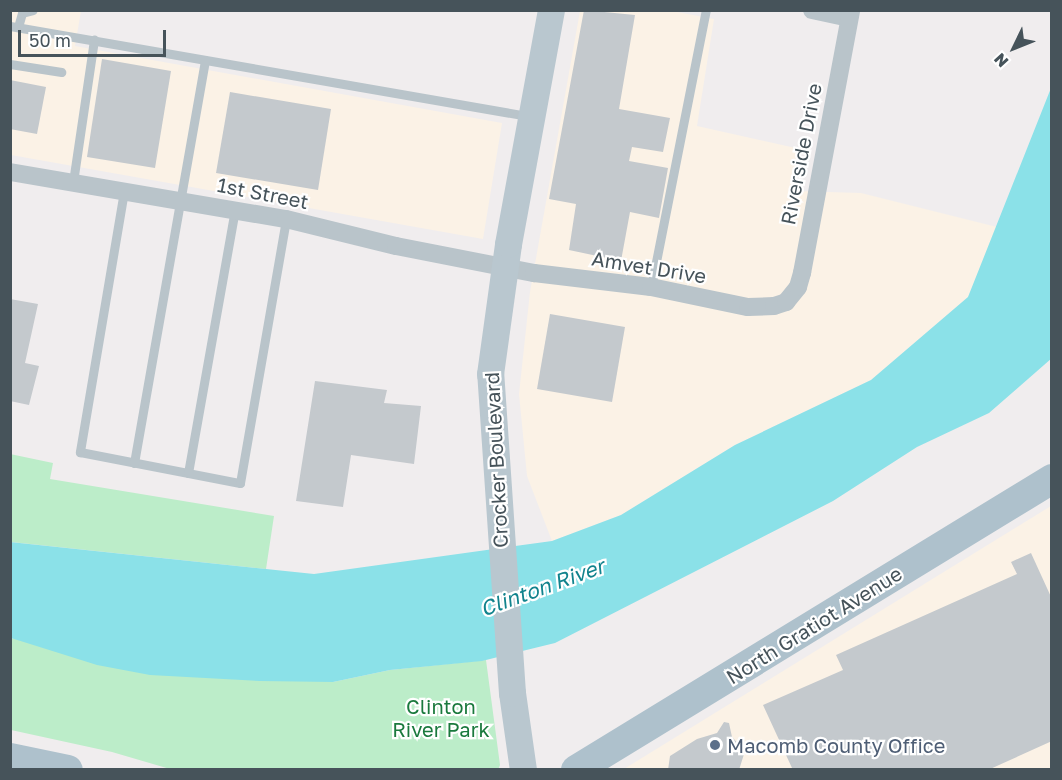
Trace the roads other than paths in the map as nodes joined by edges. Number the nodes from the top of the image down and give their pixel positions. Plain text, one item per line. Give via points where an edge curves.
1 (33, 10) edge
2 (551, 10) edge
3 (706, 10) edge
4 (812, 10) edge
5 (850, 14) edge
6 (14, 26) edge
7 (94, 40) junction
8 (206, 60) junction
9 (10, 64) edge
10 (61, 72) dead end
11 (532, 117) junction
12 (10, 172) edge
13 (73, 182) junction
14 (124, 190) junction
15 (178, 199) junction
16 (235, 210) junction
17 (286, 219) junction
18 (505, 267) junction
19 (651, 287) junction
20 (786, 302) joint
21 (135, 463) junction
22 (188, 473) junction
23 (1052, 479) edge
24 (15, 762) edge
25 (68, 770) edge
26 (523, 770) edge
27 (576, 770) edge

1 - 6 lane via 22,13
2 - 11 street, Crocker Boulevard
3 - 19 lane
4 - 5 street
5 - 20 street, Riverside Drive via 802,273 798,287
6 - 7 lane
7 - 8 lane
7 - 13 lane
8 - 11 lane
8 - 15 lane
9 - 10 lane
11 - 18 street, Crocker Boulevard
12 - 13 street, 1st Street
13 - 14 street, 1st Street
14 - 15 street, 1st Street
14 - 21 lane via 80,453
15 - 16 street, 1st Street
15 - 21 lane
16 - 17 street, 1st Street
16 - 22 lane
17 - 18 street, 1st Street
17 - 22 lane via 240,483
18 - 19 street, Amvet Drive
18 - 26 street, Crocker Boulevard via 490,374 512,693
19 - 20 street, Amvet Drive via 747,307
21 - 22 lane
23 - 27 main road, North Gratiot Avenue
24 - 25 main road

